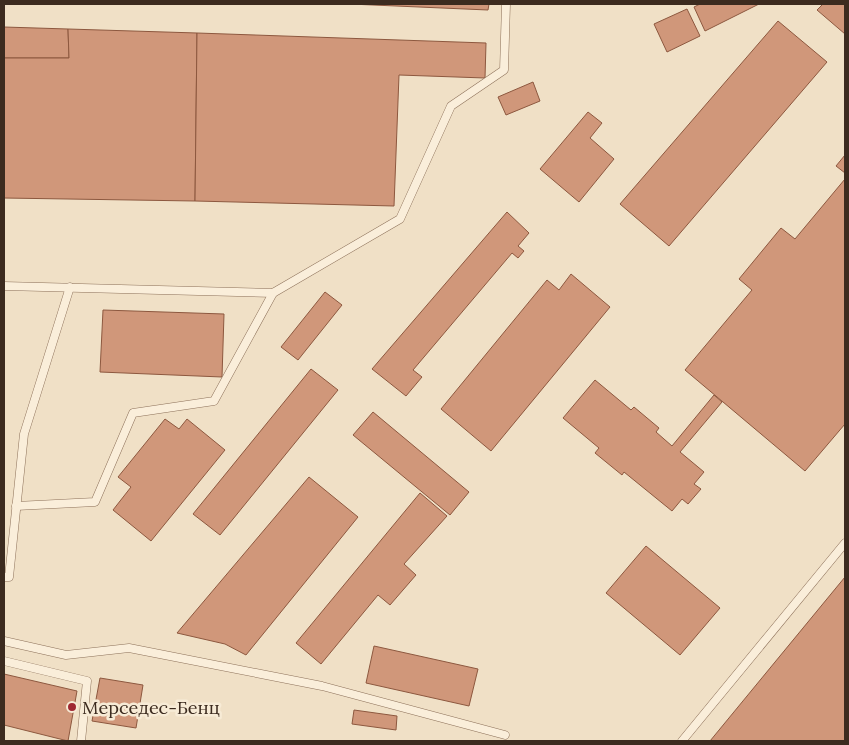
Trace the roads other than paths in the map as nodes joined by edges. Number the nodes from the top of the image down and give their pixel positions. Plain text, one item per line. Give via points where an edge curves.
1 (506, 4) edge
2 (4, 286) edge
3 (70, 288) junction
4 (273, 292) junction
5 (16, 506) junction
6 (845, 543) edge
7 (4, 577) edge
8 (4, 641) edge
9 (4, 661) edge
10 (504, 735) dead end
11 (81, 741) edge
12 (682, 741) edge

1 - 4 lane via 504,70 451,106 400,220
2 - 3 lane
3 - 4 lane
3 - 5 lane via 24,434
4 - 5 lane via 214,401 134,413 95,502
5 - 7 lane via 9,577
6 - 12 lane
8 - 10 lane via 66,655 129,648 322,686
9 - 11 lane via 87,681

